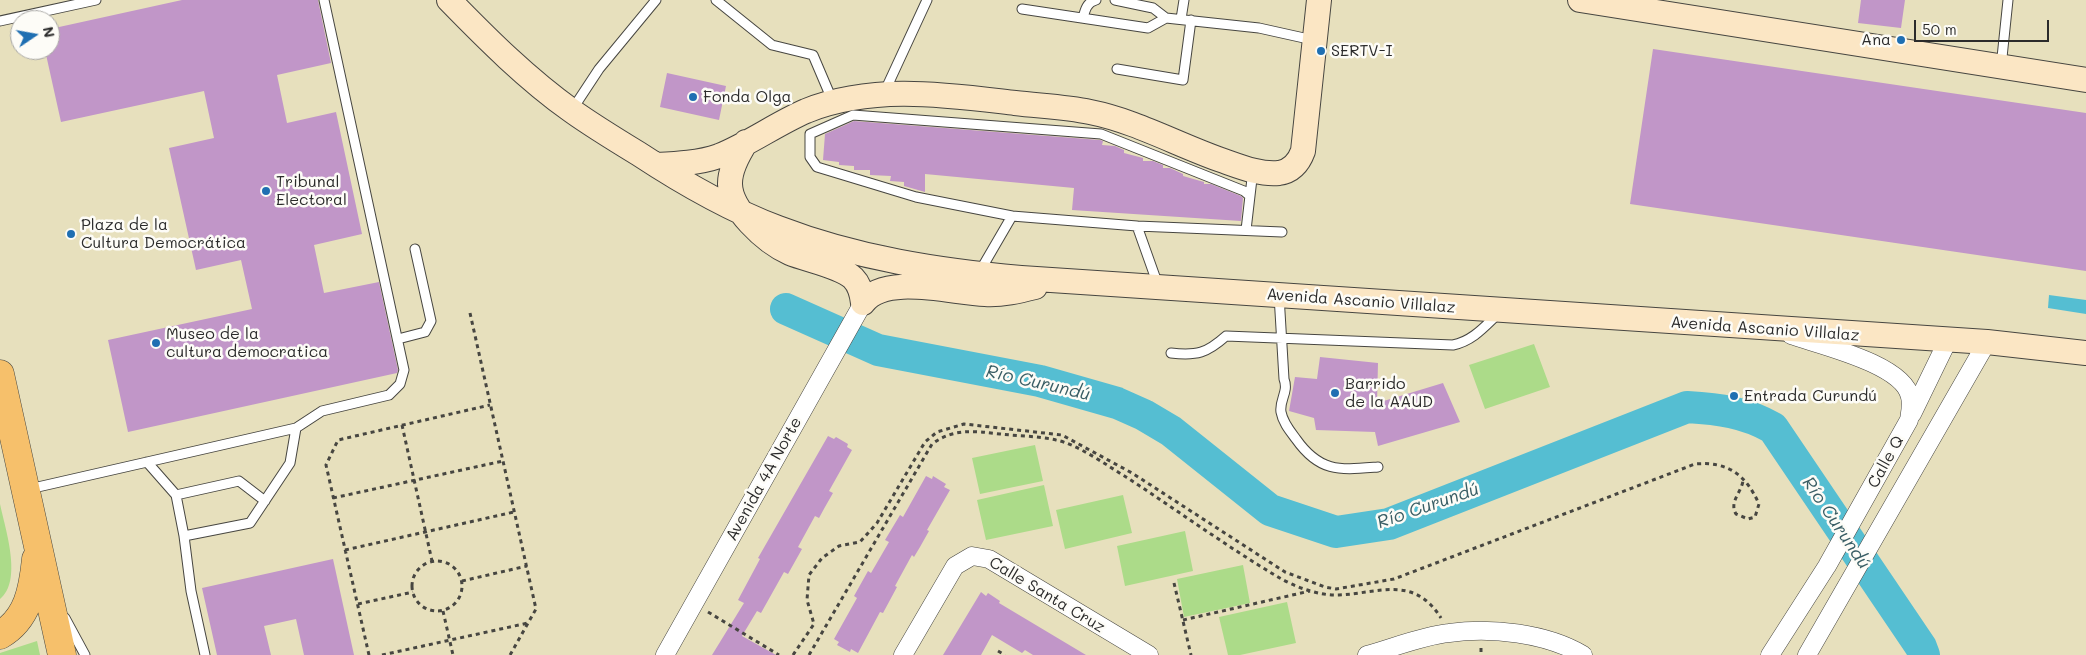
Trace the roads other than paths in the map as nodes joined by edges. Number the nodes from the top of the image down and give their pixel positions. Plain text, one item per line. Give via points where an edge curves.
1 (96, 0) edge
2 (324, 0) edge
3 (449, 0) edge
4 (656, 0) edge
5 (716, 0) edge
6 (927, 0) edge
7 (1096, 0) edge
8 (1115, 0) edge
9 (1184, 0) edge
10 (1580, 0) edge
11 (2008, 0) edge
12 (1317, 3) edge
13 (1022, 9) dead end
14 (1083, 18) junction
15 (1166, 18) junction
16 (1181, 20) junction
17 (1191, 20) junction
18 (0, 21) edge
19 (1316, 40) junction
20 (2001, 67) junction
21 (1117, 70) dead end
22 (2086, 80) edge
23 (883, 94) junction
24 (833, 103) junction
25 (572, 110) junction
26 (746, 142) junction
27 (656, 165) junction
28 (1253, 170) junction
29 (1250, 196) junction
30 (741, 214) junction
31 (1012, 216) junction
32 (1137, 226) junction
33 (1246, 230) junction
34 (1282, 232) dead end
35 (415, 249) dead end
36 (978, 274) junction
37 (1064, 281) junction
38 (1159, 287) junction
39 (1279, 295) junction
40 (861, 307) junction
41 (1501, 311) junction
42 (1776, 330) junction
43 (1281, 338) junction
44 (398, 339) junction
45 (1948, 340) junction
46 (1987, 342) junction
47 (1171, 353) dead end
48 (2086, 353) edge
49 (0, 374) edge
50 (1909, 420) junction
51 (296, 428) junction
52 (147, 462) junction
53 (1378, 467) dead end
54 (26, 490) junction
55 (176, 495) junction
56 (265, 502) junction
57 (184, 536) junction
58 (38, 542) junction
59 (48, 592) junction
60 (0, 635) edge
61 (62, 655) edge
62 (85, 655) edge
63 (205, 655) edge
64 (665, 655) edge
65 (903, 655) edge
66 (1149, 655) edge
67 (1367, 655) edge
68 (1583, 655) edge
69 (1770, 655) edge
70 (1807, 655) edge

1 - 18 lane
2 - 44 lane
3 - 25 main road, Avenida Ascanio Villalaz via 494,46
4 - 25 lane via 598,69
5 - 24 lane via 772,45 813,55
6 - 23 lane
7 - 14 lane via 1085,8
8 - 15 lane via 1153,8
9 - 16 lane
10 - 20 main road
11 - 20 lane
12 - 19 main road
13 - 14 lane
14 - 15 lane via 1148,28
15 - 16 lane
16 - 17 lane
17 - 19 lane via 1259,28
17 - 21 lane via 1183,80
19 - 28 main road via 1301,156 1284,172
20 - 22 main road
23 - 24 main road
23 - 28 main road via 974,98 1090,112
24 - 26 main road via 807,111
25 - 27 main road, Avenida Ascanio Villalaz
26 - 27 main road via 706,159
26 - 30 main road via 733,165 729,183 733,202
27 - 30 main road, Avenida Ascanio Villalaz
28 - 29 lane
29 - 31 lane via 1101,134 853,115 810,134 810,157 817,166 916,196
29 - 33 lane
30 - 36 main road, Avenida Ascanio Villalaz via 861,253 917,266
30 - 40 main road via 774,245 849,275 859,287
31 - 32 lane
31 - 36 lane
32 - 33 lane
32 - 38 lane
33 - 34 lane
35 - 44 lane via 431,321 425,332
36 - 37 main road, Avenida Ascanio Villalaz
37 - 38 main road, Avenida Ascanio Villalaz
37 - 40 main road via 996,294 891,287 874,292
38 - 39 main road, Avenida Ascanio Villalaz
39 - 41 main road, Avenida Ascanio Villalaz
39 - 43 lane
40 - 64 street, Avenida 4A Norte
41 - 42 main road, Avenida Ascanio Villalaz
41 - 43 lane via 1474,336 1453,345
42 - 45 main road, Avenida Ascanio Villalaz
42 - 50 street, Calle Q via 1876,364 1902,381 1910,396
43 - 47 lane via 1226,336 1214,347 1194,355
43 - 53 lane via 1287,388 1280,406 1281,414 1308,457 1340,470
44 - 51 lane via 404,370 400,384 389,395 322,411
45 - 46 main road, Avenida Ascanio Villalaz
45 - 50 street
46 - 48 main road, Avenida Ascanio Villalaz
46 - 70 street, Calle Q
49 - 54 highway
50 - 69 street, Calle Q via 1828,566
51 - 52 lane
51 - 56 lane via 290,463
52 - 54 lane
52 - 55 lane
54 - 58 highway
55 - 56 lane via 240,481
55 - 57 lane
56 - 57 lane via 250,523
57 - 63 lane via 190,591
58 - 59 highway
58 - 60 highway via 25,609 15,625
59 - 61 highway
59 - 62 lane
65 - 66 street, Calle Santa Cruz via 955,566 972,556 989,559
67 - 68 street via 1447,633 1481,630 1558,643

